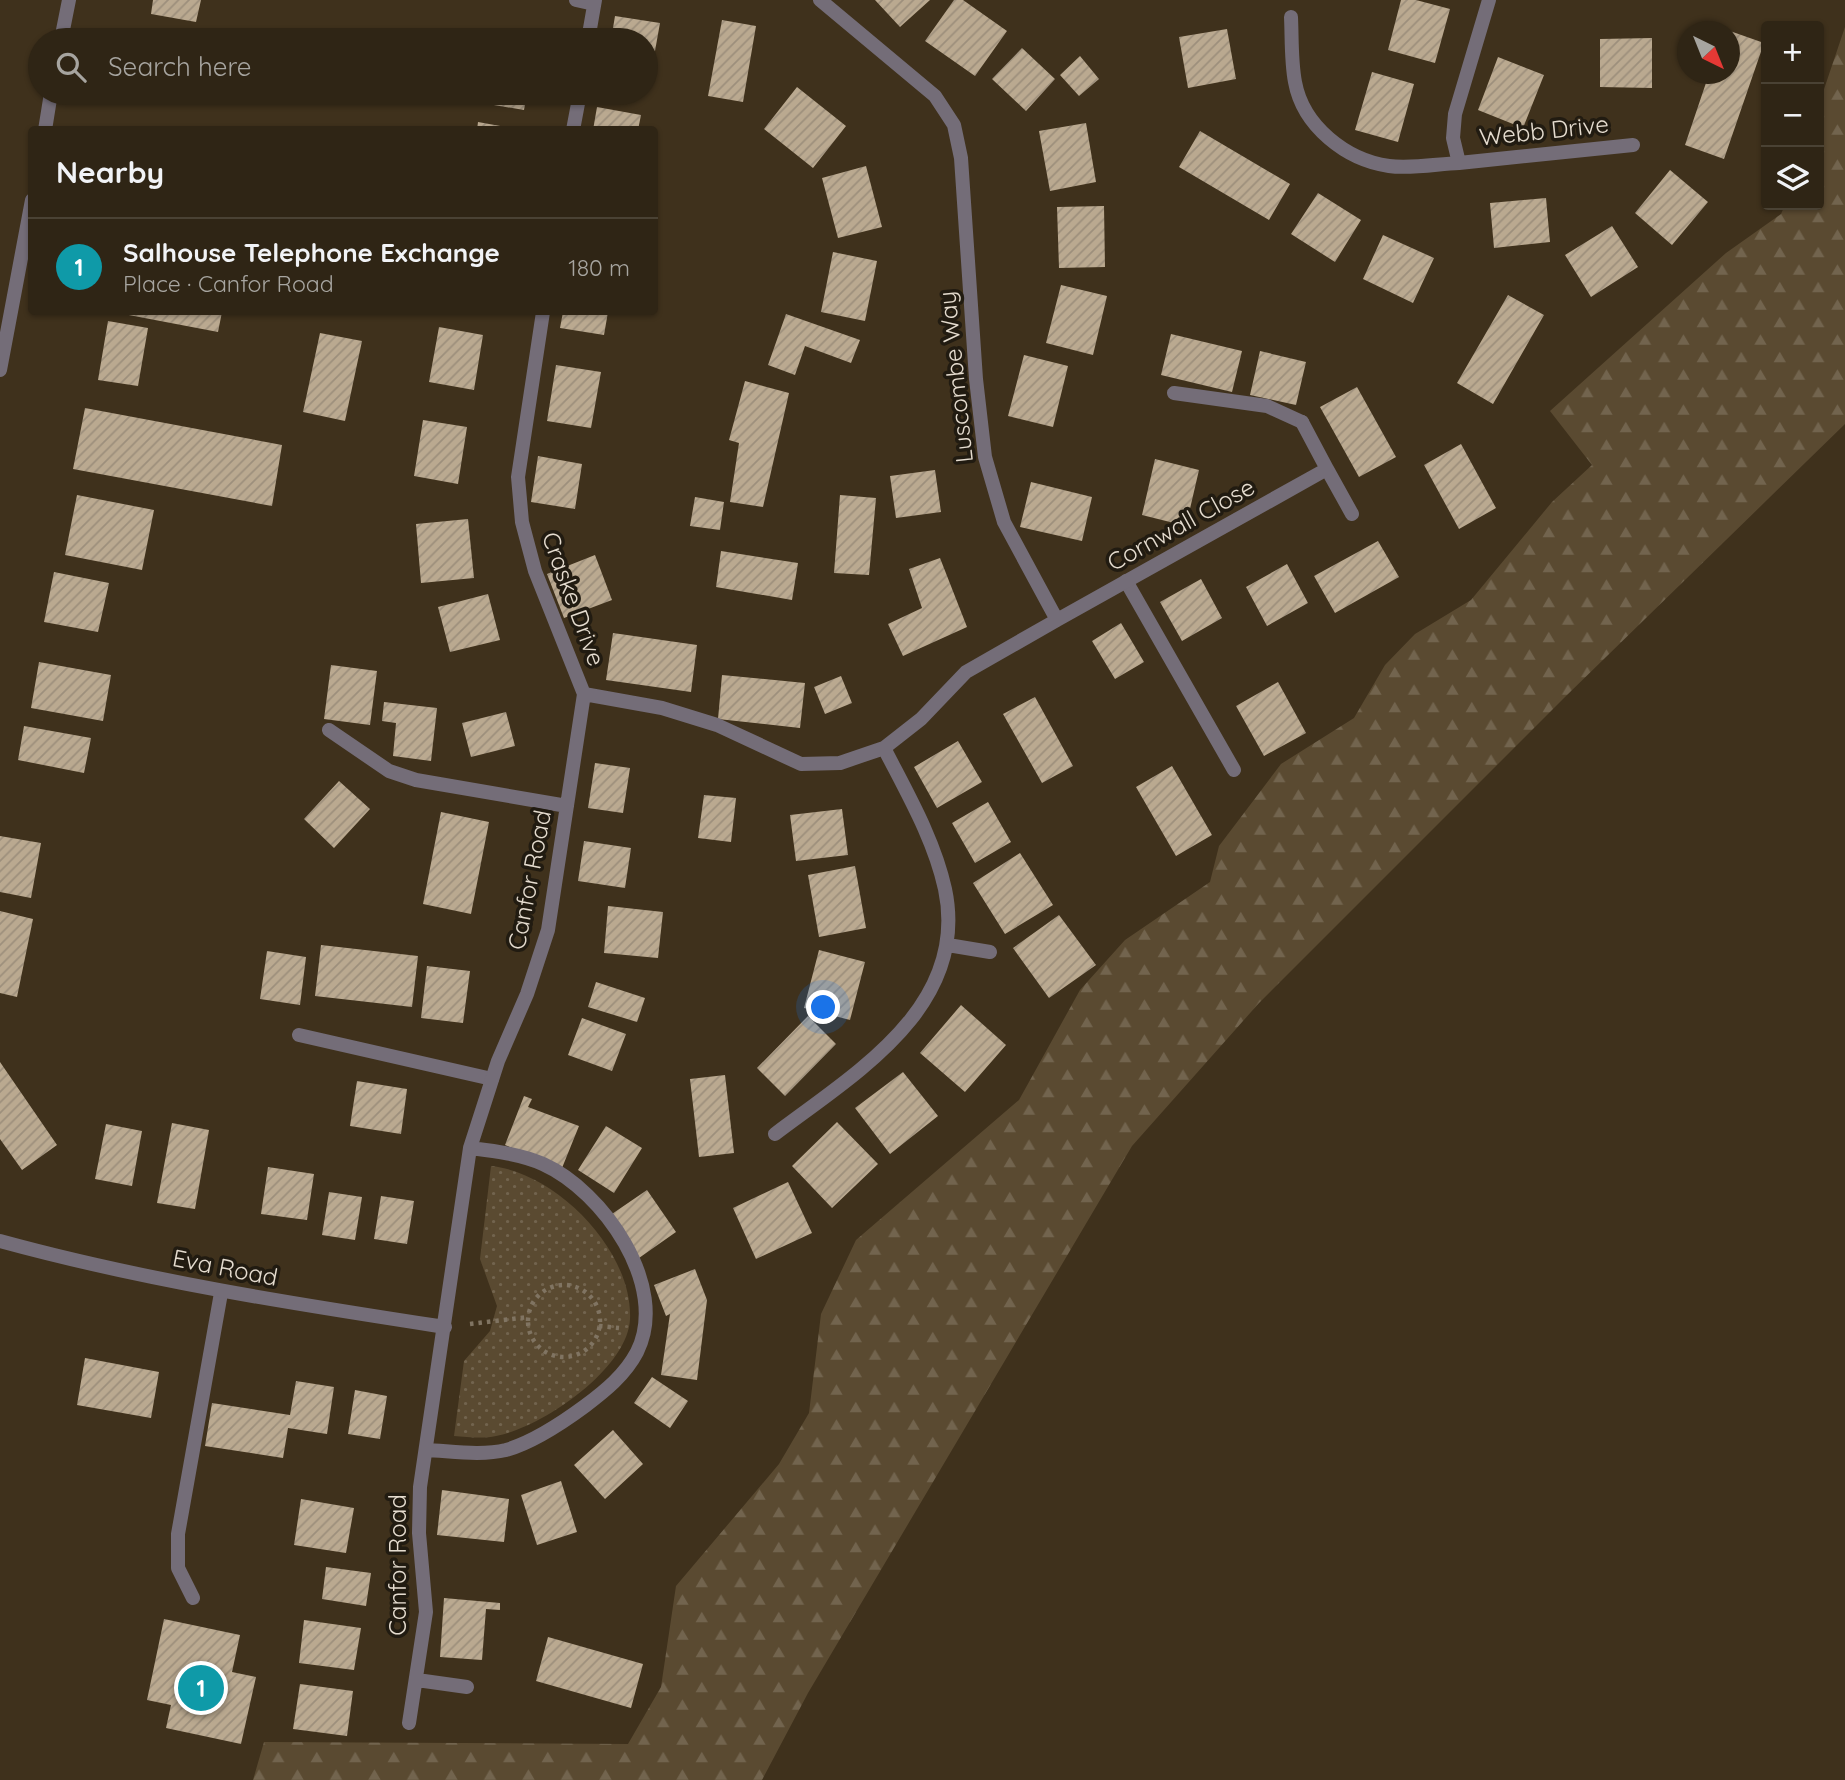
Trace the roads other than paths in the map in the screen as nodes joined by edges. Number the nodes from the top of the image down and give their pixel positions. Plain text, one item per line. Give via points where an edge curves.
1 (69, 0) edge
2 (576, 0) edge
3 (820, 0) edge
4 (1489, 0) edge
5 (595, 2) edge
6 (1291, 17) dead end
7 (63, 28) edge
8 (590, 28) edge
9 (49, 105) edge
10 (578, 105) edge
11 (46, 126) edge
12 (574, 126) edge
13 (1633, 145) dead end
14 (1459, 163) junction
15 (28, 221) edge
16 (543, 315) edge
17 (0, 370) edge
18 (1174, 393) dead end
19 (1327, 469) junction
20 (1353, 514) dead end
21 (1126, 582) junction
22 (1057, 620) junction
23 (584, 694) junction
24 (328, 730) dead end
25 (884, 748) junction
26 (1234, 770) dead end
27 (567, 806) junction
28 (948, 945) junction
29 (990, 952) dead end
30 (299, 1035) dead end
31 (492, 1079) junction
32 (775, 1134) dead end
33 (470, 1148) junction
34 (0, 1241) edge
35 (221, 1293) junction
36 (445, 1326) junction
37 (426, 1450) junction
38 (193, 1598) dead end
39 (417, 1680) junction
40 (467, 1687) dead end
41 (409, 1723) dead end

1 - 7 street
2 - 5 street
3 - 22 street, Luscombe Way via 935,96 954,125 961,158 975,379 985,457 1004,522
4 - 14 street, Webb Drive via 1455,114 1453,138
5 - 8 street
6 - 14 street, Webb Drive via 1295,83 1306,113 1329,139 1361,159 1390,166
9 - 11 street
10 - 12 street
13 - 14 street, Webb Drive
15 - 17 street
16 - 23 street, Craske Drive via 518,477 522,522 535,571
18 - 19 street via 1266,407 1302,422
19 - 20 street
19 - 21 street, Cornwall Close
21 - 22 street, Cornwall Close
21 - 26 street
22 - 25 street via 966,672 921,719
23 - 25 street via 662,708 717,725 801,764 840,763
23 - 27 street, Canfor Road
24 - 27 street via 389,771 416,780
25 - 28 street via 921,821 945,890
27 - 31 street, Canfor Road via 548,930
28 - 29 street
28 - 32 street via 921,1010 894,1040
30 - 31 street
31 - 33 street, Canfor Road
33 - 36 street, Canfor Road
33 - 37 street via 543,1164 574,1183 608,1218 634,1261 647,1300 644,1331 636,1353 611,1386 569,1418 523,1444 504,1450
34 - 35 street, Eva Road
35 - 36 street, Eva Road
35 - 38 street via 177,1534 178,1568
36 - 37 street, Canfor Road
37 - 39 street, Canfor Road via 419,1533 426,1612
39 - 40 street
39 - 41 street, Canfor Road

